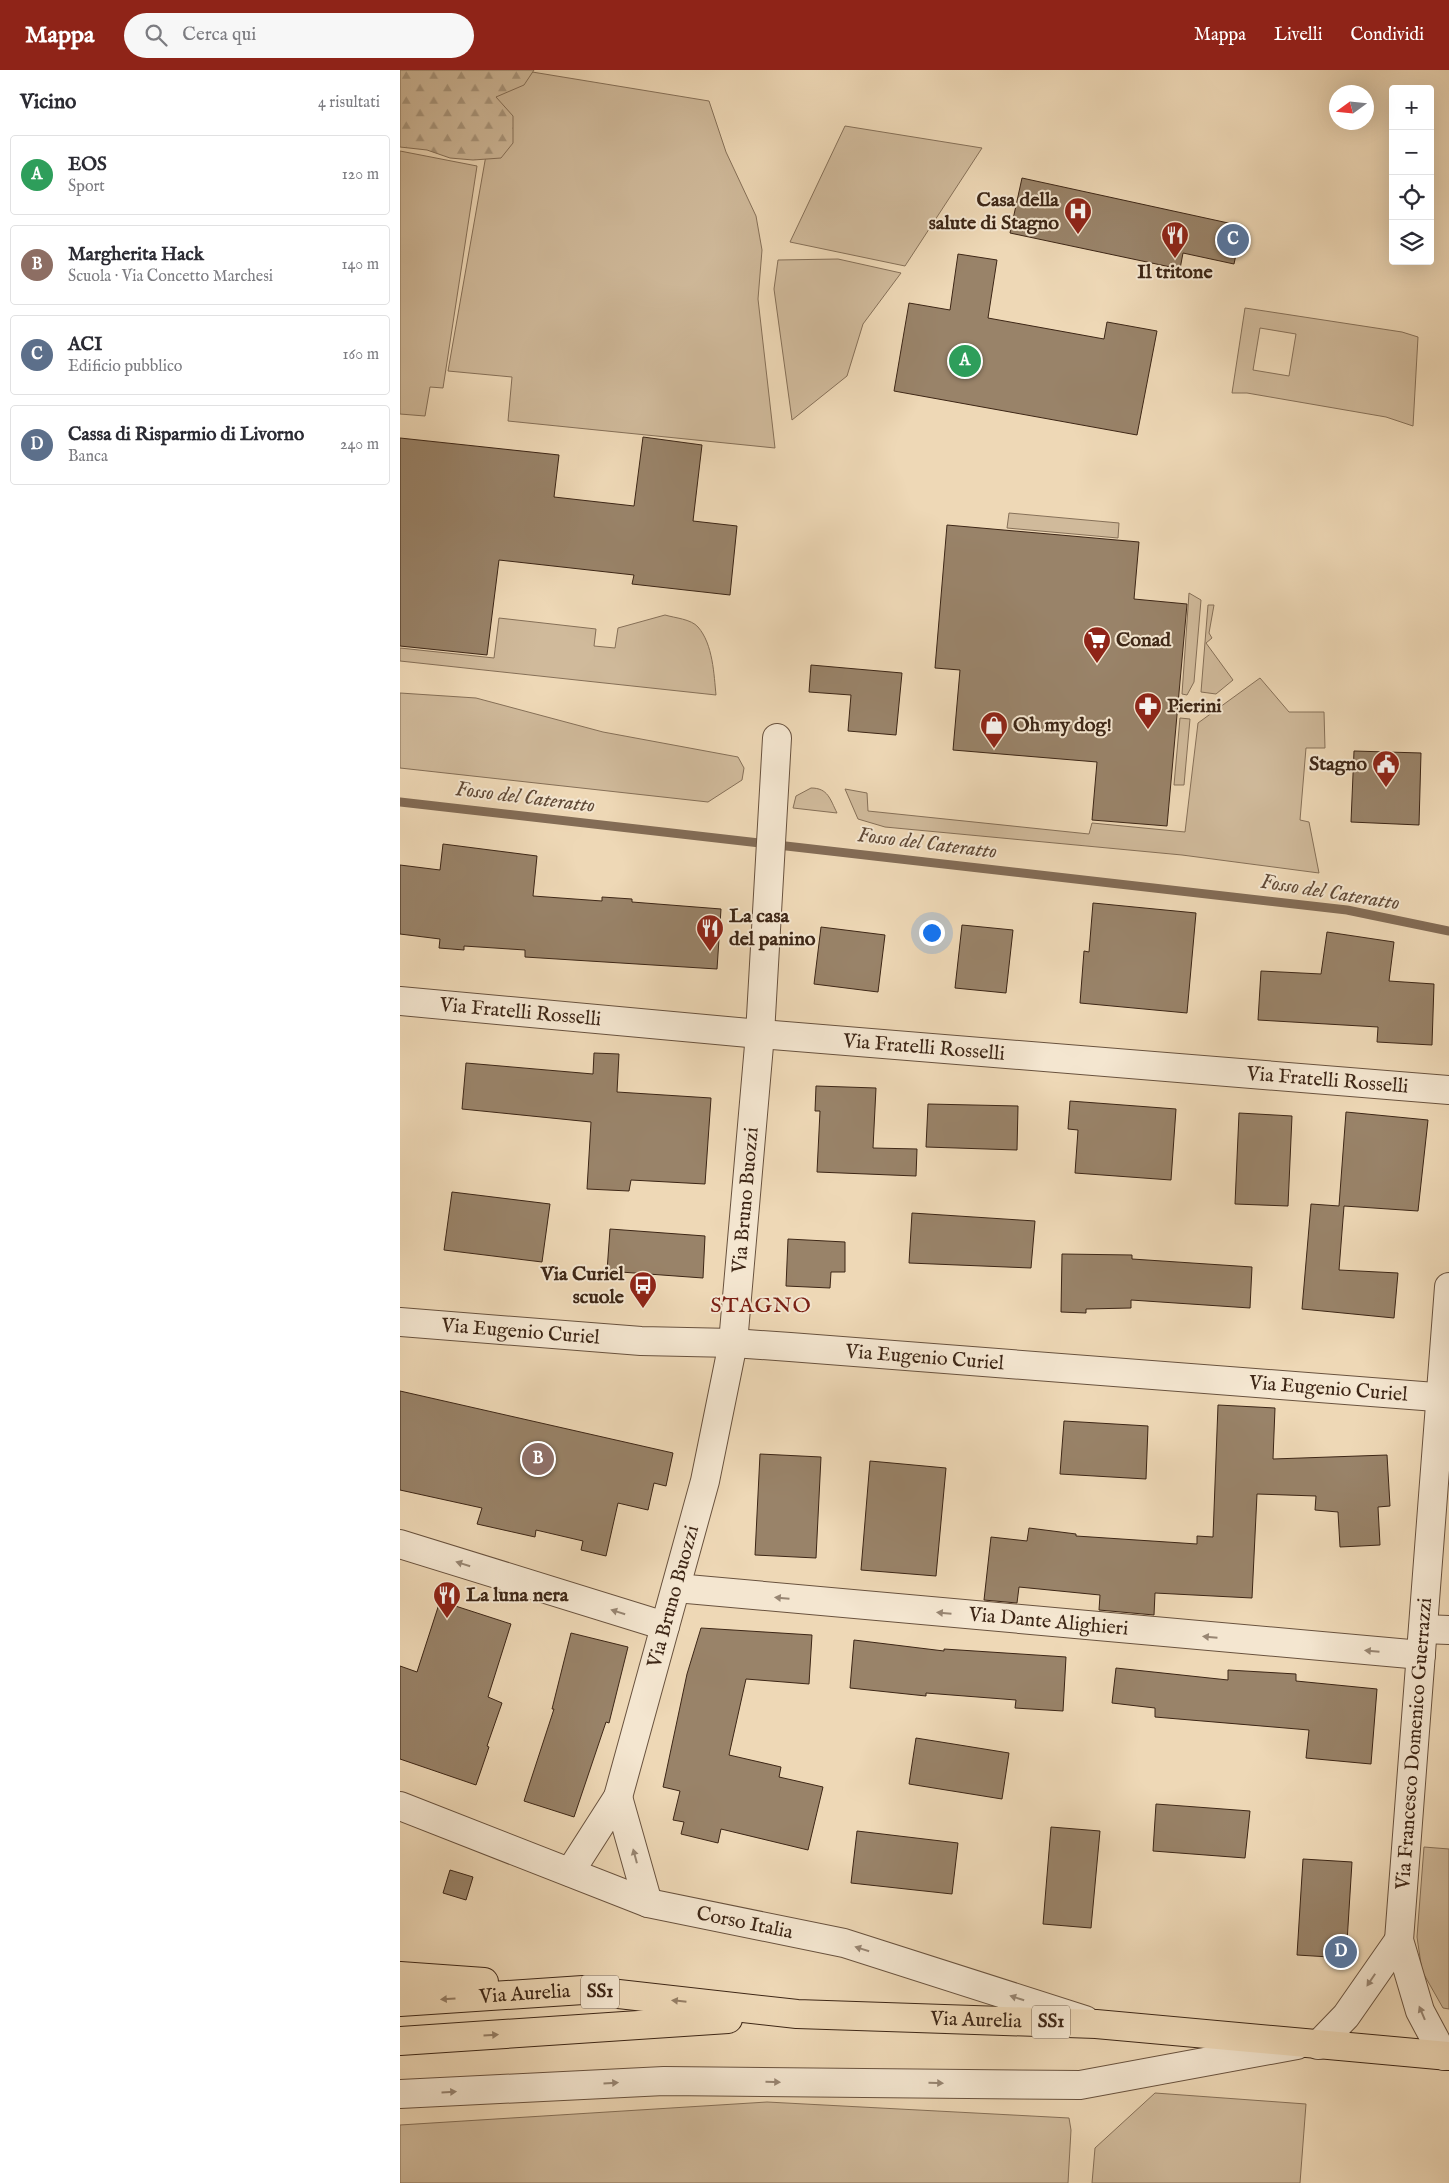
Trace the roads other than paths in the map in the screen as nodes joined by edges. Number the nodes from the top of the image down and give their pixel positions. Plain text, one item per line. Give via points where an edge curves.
1 (777, 738) dead end
2 (400, 1001) edge
3 (760, 1034) junction
4 (1449, 1090) edge
5 (1449, 1287) edge
6 (400, 1322) edge
7 (733, 1343) junction
8 (1445, 1398) edge
9 (400, 1544) edge
10 (676, 1588) junction
11 (665, 1626) junction
12 (1436, 1629) edge
13 (1421, 1655) junction
14 (618, 1796) junction
15 (400, 1806) edge
16 (570, 1872) junction
17 (648, 1904) junction
18 (1399, 1940) junction
19 (401, 1993) edge
20 (797, 2014) junction
21 (1096, 2024) junction
22 (404, 2041) edge
23 (1311, 2044) junction
24 (1446, 2056) edge
25 (400, 2094) edge

1 - 3 street, Via Bruno Buozzi
2 - 3 street, Via Fratelli Rosselli
3 - 4 street, Via Fratelli Rosselli
3 - 7 street, Via Bruno Buozzi
5 - 8 street, Via Francesco Domenico Guerrazzi
6 - 7 street, Via Eugenio Curiel via 642,1341
7 - 8 street, Via Eugenio Curiel
7 - 10 street, Via Bruno Buozzi via 705,1481
8 - 12 street, Via Francesco Domenico Guerrazzi
11 -> 9 street
10 - 11 street, Via Bruno Buozzi
13 -> 10 street, Via Dante Alighieri
11 - 14 street, Via Bruno Buozzi
12 - 13 street, Via Francesco Domenico Guerrazzi
13 - 18 street, Via Francesco Domenico Guerrazzi
14 - 16 street, Via Bruno Buozzi
17 -> 14 street
15 - 16 street, Corso Italia
16 - 17 street, Corso Italia
21 -> 17 street, Corso Italia via 844,1943
18 -> 23 street via 1346,2016
24 -> 18 street, Via Francesco Domenico Guerrazzi via 1420,2011
20 -> 19 main road, Via Aurelia / SS1 via 582,1990
20 - 21 main road, Via Aurelia / SS1
22 -> 20 main road, Via Aurelia / SS1
21 - 23 main road, Via Aurelia / SS1
23 - 24 main road, Via Aurelia
25 -> 23 street via 664,2081 1080,2085

